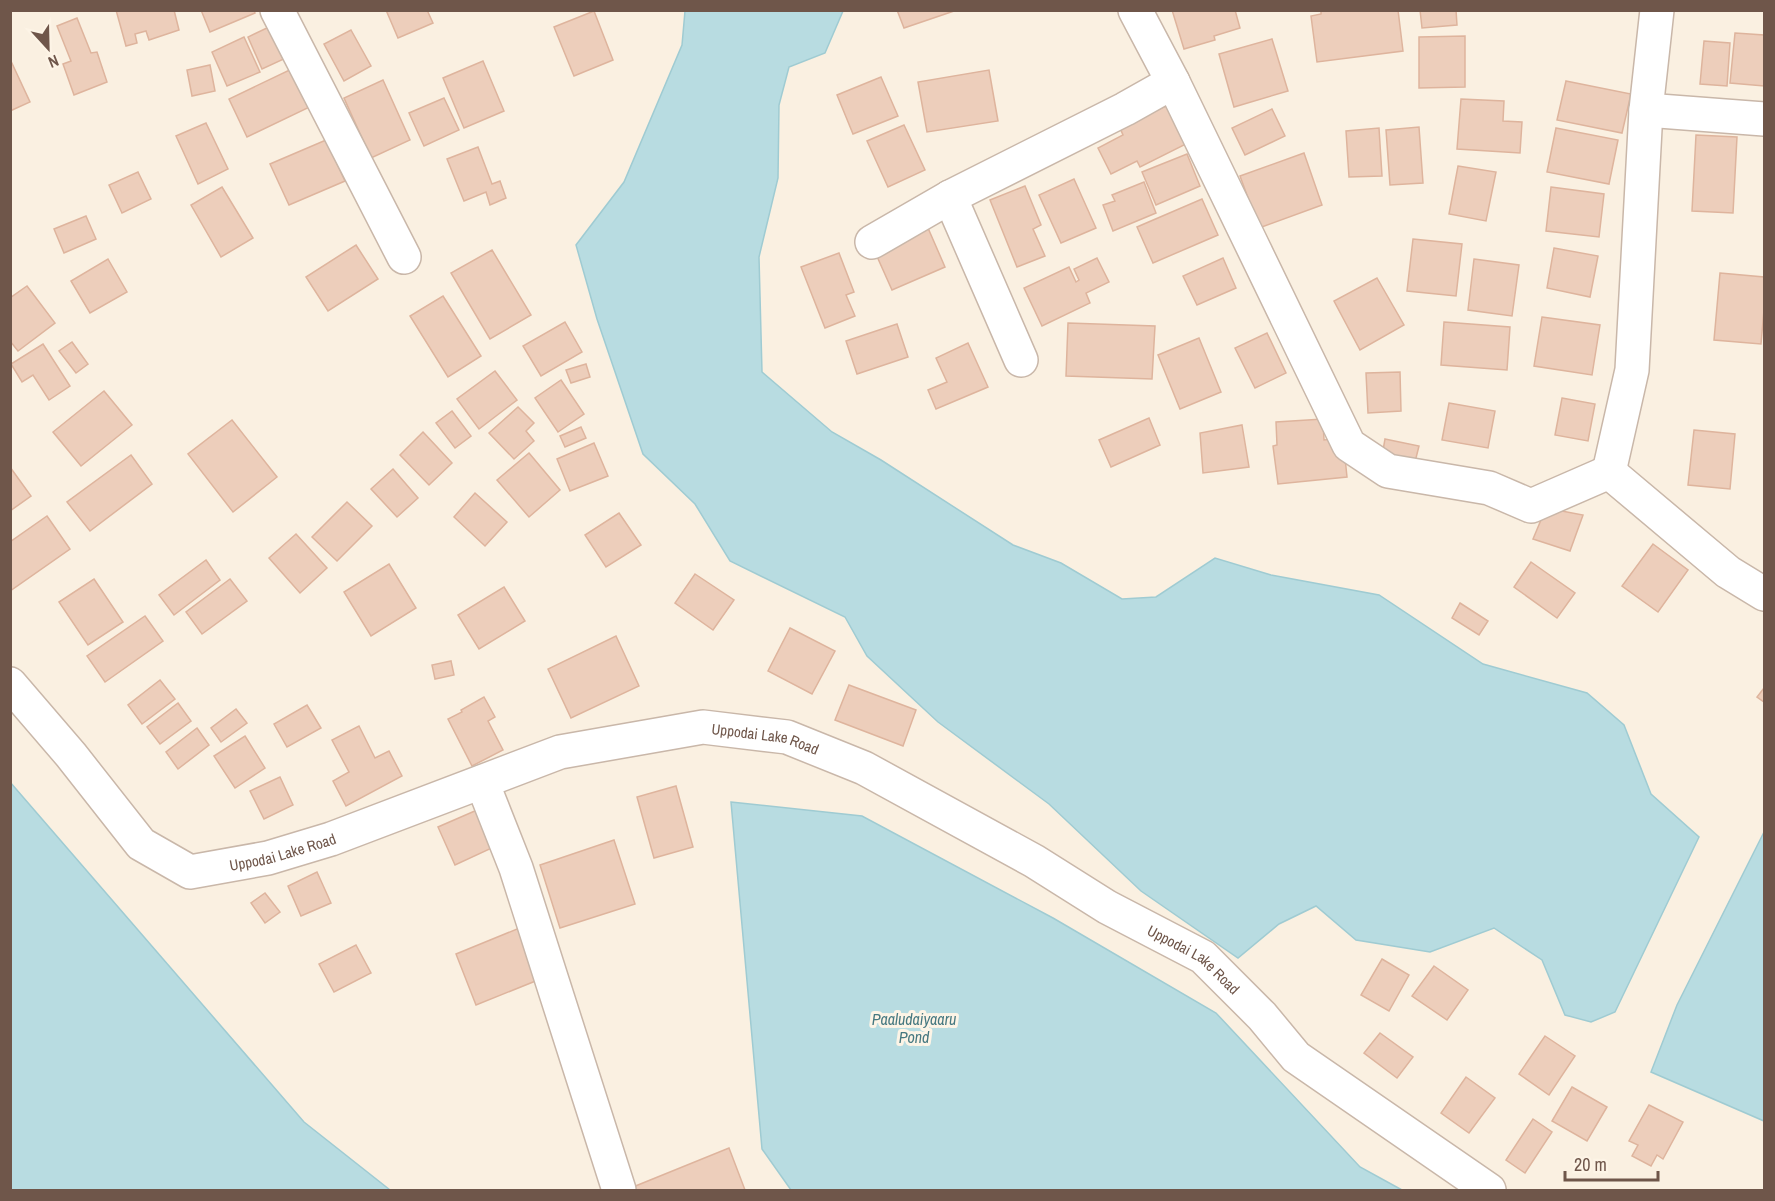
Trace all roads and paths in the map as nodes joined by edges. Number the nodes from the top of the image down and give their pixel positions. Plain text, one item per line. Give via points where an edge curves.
1 (277, 10) edge
2 (1135, 10) edge
3 (1657, 10) edge
4 (1173, 82) junction
5 (1646, 110) junction
6 (1764, 119) edge
7 (950, 196) junction
8 (872, 242) dead end
9 (404, 257) dead end
10 (1021, 360) dead end
11 (1610, 472) junction
12 (1764, 594) edge
13 (10, 684) edge
14 (482, 782) junction
15 (619, 1191) edge
16 (1489, 1191) edge

1 - 9 street
2 - 4 street
3 - 5 street
4 - 7 street
4 - 11 street via 1350,445 1388,471 1489,488 1531,506
5 - 6 street
5 - 11 street via 1632,370
7 - 8 street
7 - 10 street
11 - 12 street via 1728,572
13 - 14 street, Uppodai Lake Road via 141,844 190,872 268,858 320,842
14 - 15 street via 516,868
14 - 16 street, Uppodai Lake Road via 560,752 703,727 787,737 820,750 864,768 1034,861 1107,907 1203,957 1262,1016 1296,1057

